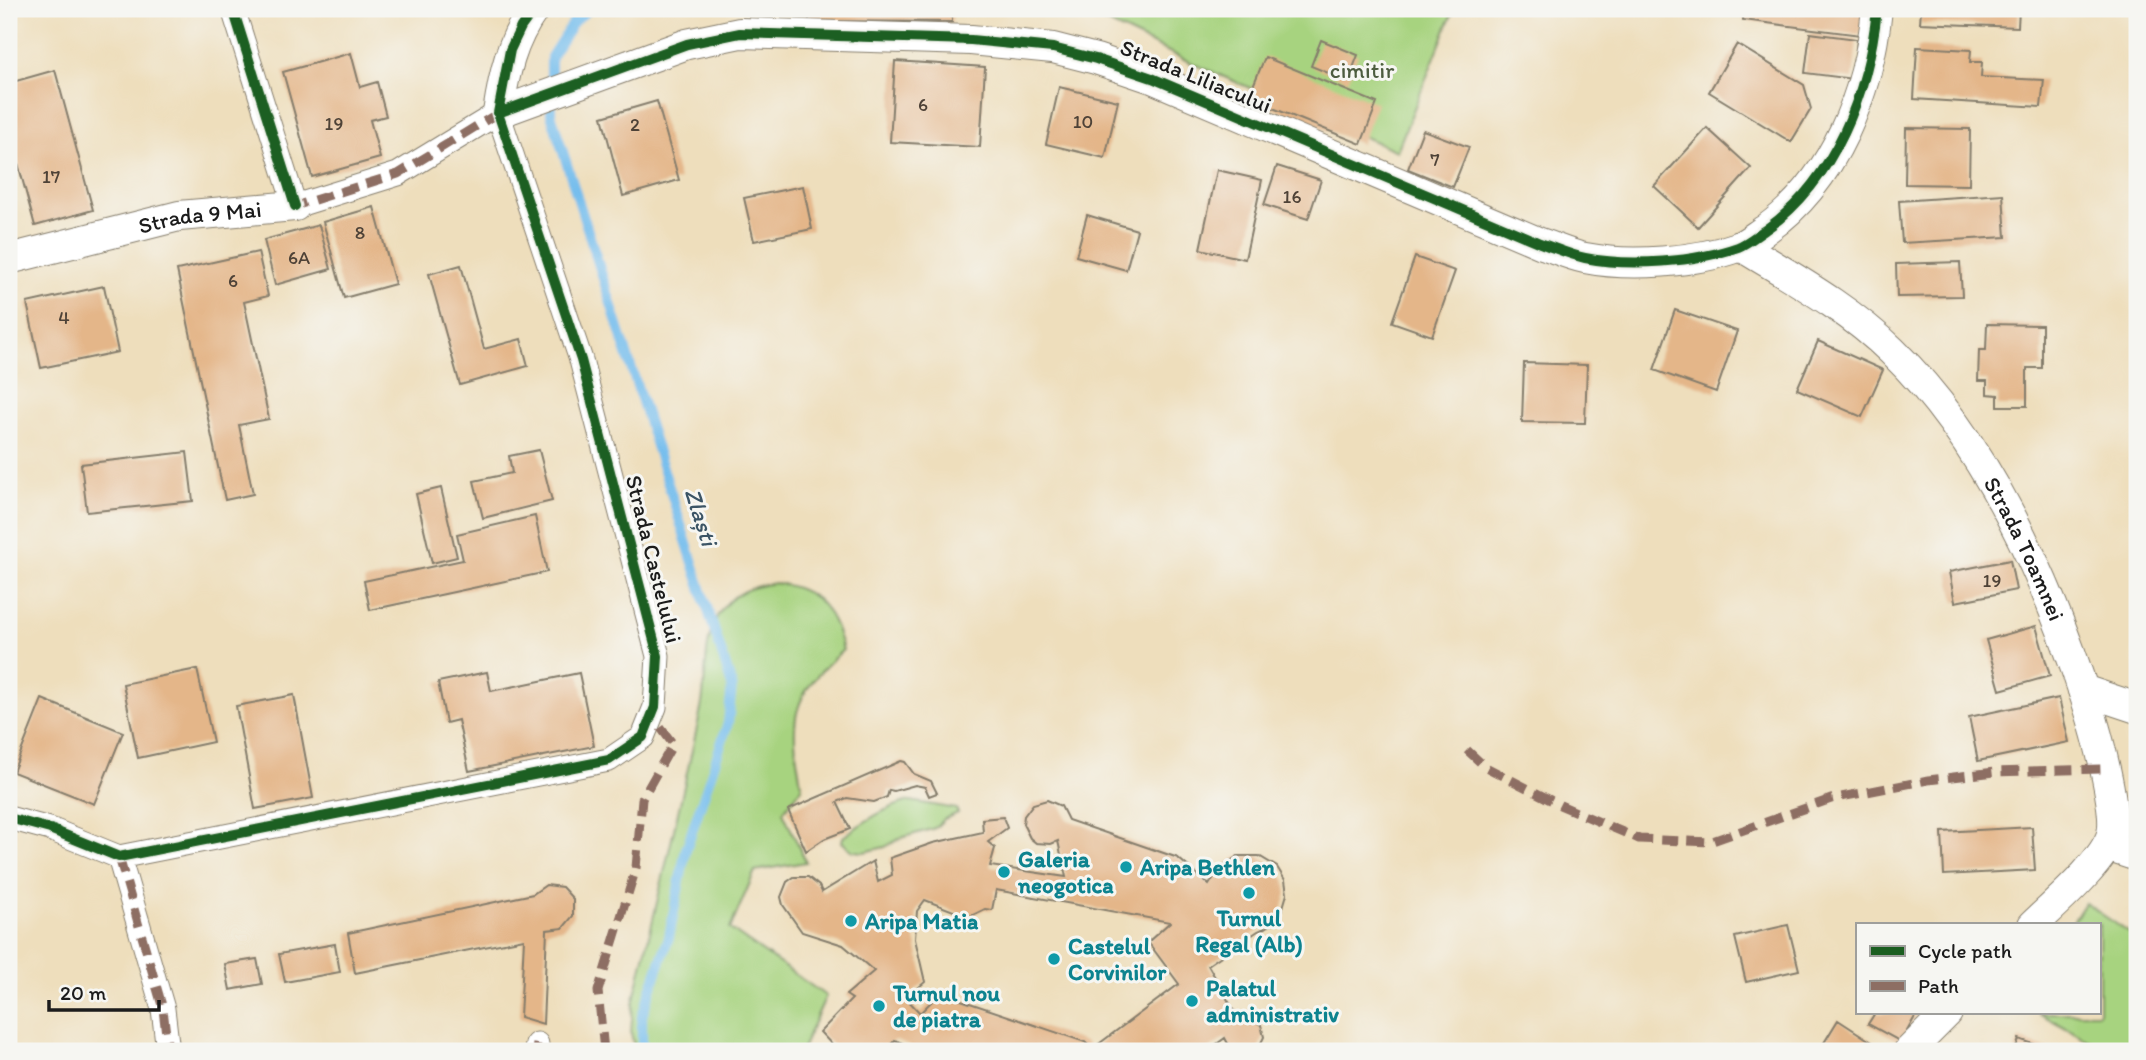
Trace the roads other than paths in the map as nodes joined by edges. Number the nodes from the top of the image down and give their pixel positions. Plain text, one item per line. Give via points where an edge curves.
1 (233, 9) edge
2 (534, 9) edge
3 (1877, 9) edge
4 (498, 113) junction
5 (295, 206) junction
6 (1741, 246) junction
7 (9, 259) edge
8 (2083, 690) junction
9 (2137, 708) edge
10 (9, 818) edge
11 (2107, 846) junction
12 (2137, 856) edge
13 (119, 857) junction
14 (2035, 923) edge
15 (1946, 1014) edge
16 (168, 1051) edge
17 (1909, 1051) edge

1 - 5 street
2 - 4 street, Strada Castelului via 510,50
3 - 6 street, Strada Liliacului via 1860,93 1839,143 1812,186 1781,219
4 - 5 street, Strada 9 Mai via 398,174
4 - 6 street, Strada Liliacului via 687,44 740,33 971,40 1053,48 1152,78 1585,258 1669,261
4 - 13 street, Strada Castelului via 581,360 658,656 654,707 643,737 609,760
5 - 7 street, Strada 9 Mai via 179,216
6 - 8 street, Strada Toamnei via 1823,296 1883,344 1957,426 2026,547
8 - 9 street
8 - 11 street, Strada Toamnei via 2098,737 2113,817
10 - 13 street
11 - 12 street
11 - 14 street
13 - 16 street via 163,1009
15 - 17 street

